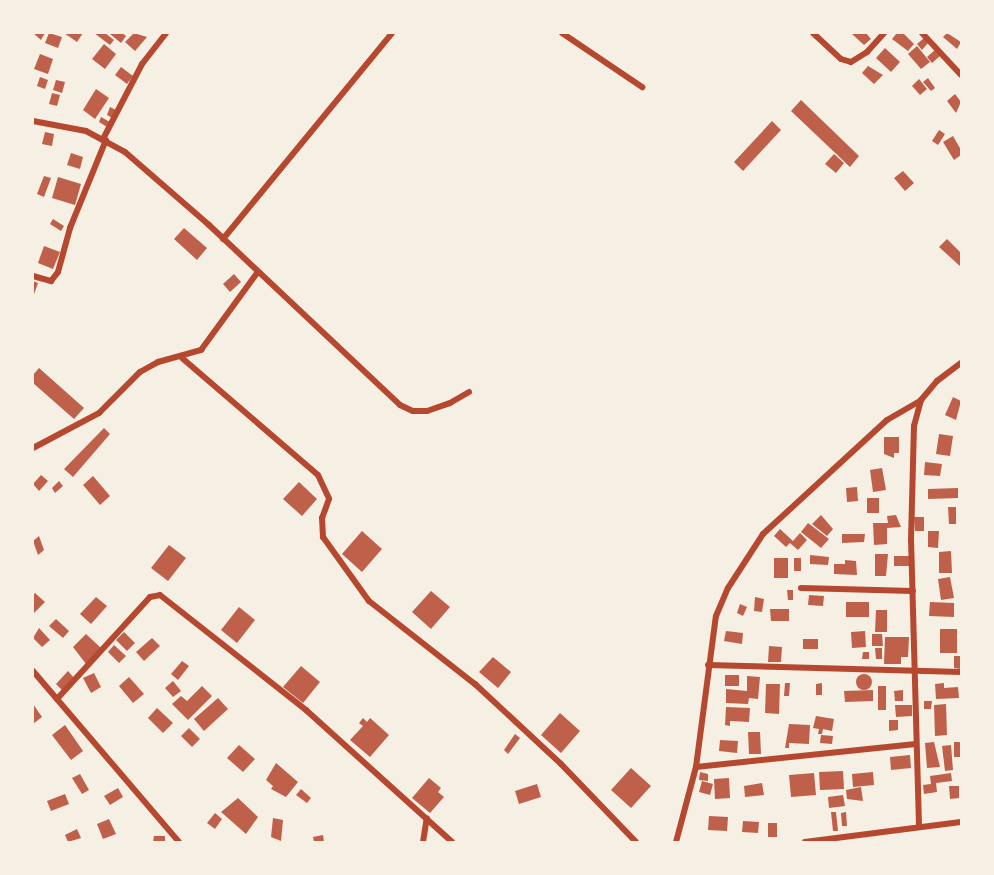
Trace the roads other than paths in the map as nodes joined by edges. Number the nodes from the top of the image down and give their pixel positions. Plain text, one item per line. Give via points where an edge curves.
1 (166, 33) edge
2 (392, 33) edge
3 (562, 33) edge
4 (813, 33) edge
5 (884, 33) edge
6 (922, 33) edge
7 (961, 75) edge
8 (642, 87) dead end
9 (33, 121) edge
10 (105, 139) junction
11 (223, 239) junction
12 (257, 273) junction
13 (33, 276) edge
14 (182, 358) junction
15 (961, 363) edge
16 (469, 392) dead end
17 (921, 400) junction
18 (33, 448) edge
19 (801, 588) dead end
20 (912, 591) junction
21 (708, 665) junction
22 (913, 670) junction
23 (961, 672) edge
24 (35, 676) edge
25 (57, 699) junction
26 (916, 744) junction
27 (696, 767) junction
28 (428, 818) junction
29 (961, 822) edge
30 (919, 825) junction
31 (179, 842) edge
32 (423, 842) edge
33 (452, 842) edge
34 (636, 842) edge
35 (676, 842) edge
36 (805, 842) edge

1 - 10 street via 142,64
2 - 11 street
3 - 8 street
4 - 5 street via 842,59 851,62
6 - 7 street
9 - 10 street
10 - 11 street
10 - 13 street via 70,228 58,272 51,281
11 - 12 street
12 - 14 street via 210,340 201,350
12 - 16 street via 400,405 413,411 427,411
14 - 18 street via 158,362 140,372 99,413
14 - 34 street via 318,475 329,499 322,518 323,537 369,601 475,684 561,764
15 - 17 street via 937,381
17 - 20 street via 912,454
17 - 21 street via 887,420 764,534 720,606
19 - 20 street
20 - 22 street
21 - 22 street
21 - 27 street
22 - 23 street
22 - 26 street
24 - 25 street
25 - 28 street via 150,597 160,595 306,710
25 - 31 street
26 - 27 street
26 - 30 street
27 - 35 street
28 - 32 street
28 - 33 street
29 - 30 street
30 - 36 street

